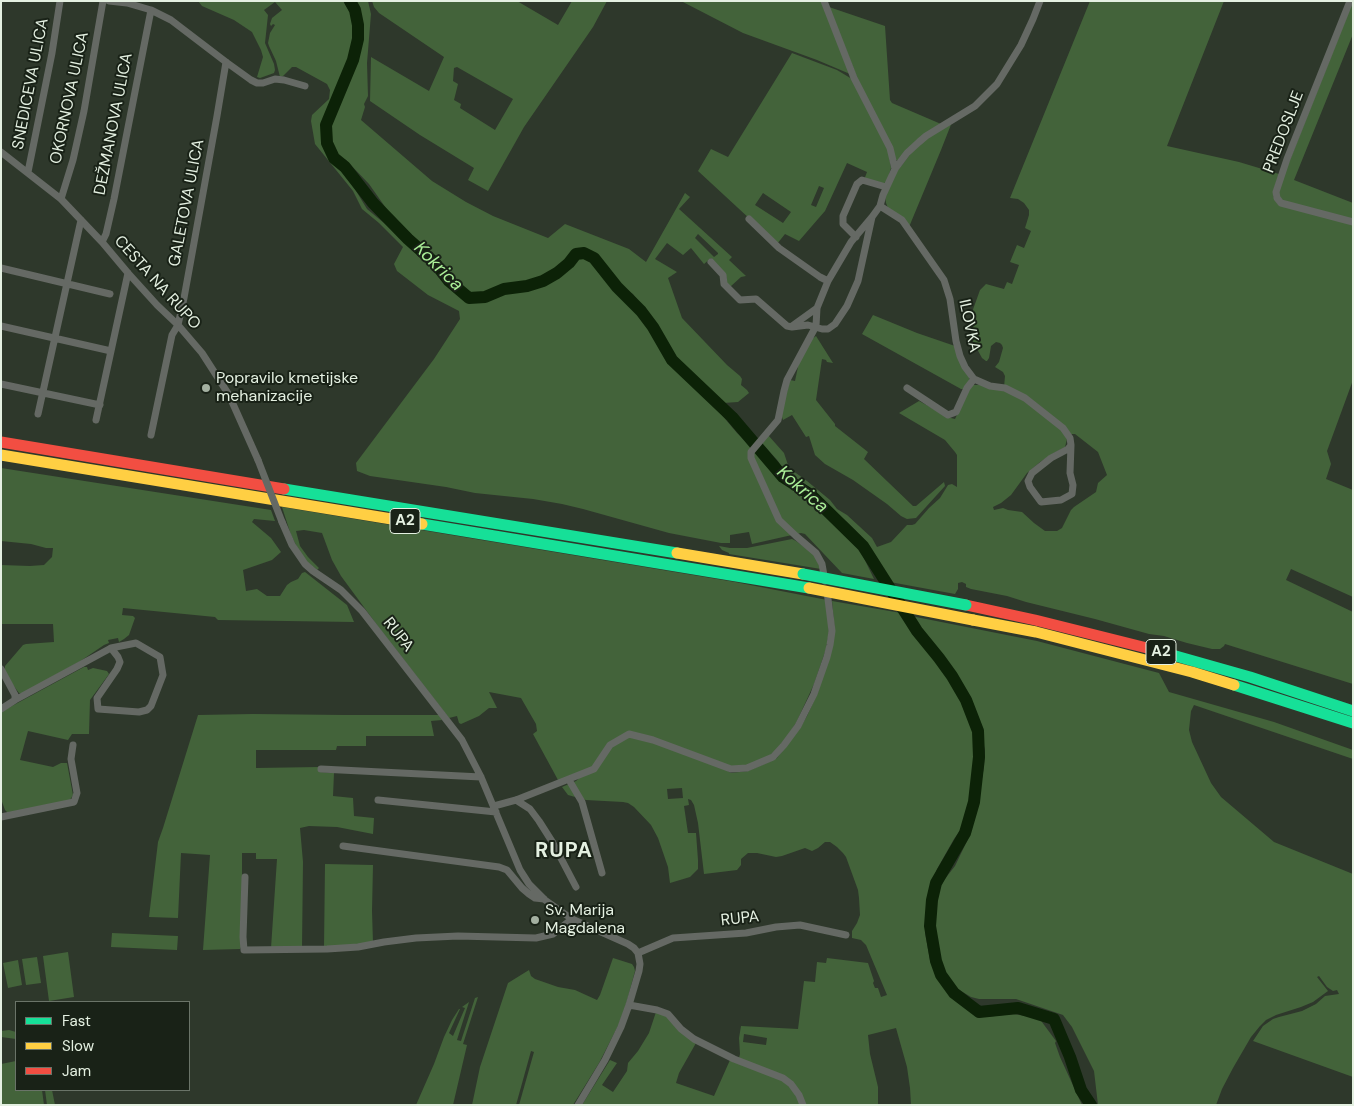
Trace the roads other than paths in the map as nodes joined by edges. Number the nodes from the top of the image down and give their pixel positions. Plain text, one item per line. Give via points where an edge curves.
1 (60, 1) edge
2 (103, 1) edge
3 (109, 1) edge
4 (824, 1) edge
5 (1040, 1) edge
6 (1350, 1) edge
7 (152, 10) junction
8 (226, 62) junction
9 (305, 86) dead end
10 (1, 152) edge
11 (895, 169) junction
12 (28, 172) junction
13 (886, 187) junction
14 (61, 199) junction
15 (880, 206) junction
16 (872, 217) junction
17 (748, 219) dead end
18 (81, 220) junction
19 (1353, 222) edge
20 (856, 237) junction
21 (102, 242) junction
22 (711, 262) dead end
23 (1, 268) edge
24 (128, 273) junction
25 (828, 281) junction
26 (66, 283) junction
27 (110, 294) dead end
28 (817, 308) junction
29 (178, 325) junction
30 (1, 326) edge
31 (816, 326) junction
32 (792, 327) junction
33 (54, 338) junction
34 (111, 351) junction
35 (974, 379) junction
36 (1, 384) edge
37 (907, 388) dead end
38 (42, 392) junction
39 (100, 405) junction
40 (38, 414) dead end
41 (96, 420) dead end
42 (151, 435) dead end
43 (1, 442) edge
44 (1071, 445) junction
45 (1, 455) edge
46 (282, 522) joint
47 (111, 648) junction
48 (1, 669) edge
49 (15, 700) junction
50 (1, 709) edge
51 (1353, 711) edge
52 (1353, 723) edge
53 (73, 745) dead end
54 (322, 769) dead end
55 (481, 777) junction
56 (568, 780) junction
57 (378, 800) dead end
58 (516, 800) junction
59 (495, 809) junction
60 (1, 817) edge
61 (344, 846) dead end
62 (602, 873) dead end
63 (244, 877) dead end
64 (576, 887) dead end
65 (545, 900) junction
66 (572, 919) junction
67 (846, 935) dead end
68 (638, 953) junction
69 (629, 1005) junction
70 (578, 1105) edge
71 (803, 1105) edge

1 - 12 street, SNEDICEVA ULICA
2 - 14 street, OKORNOVA ULICA via 84,111
3 - 7 street
4 - 11 street via 854,78 890,148
5 - 11 street via 1021,45 997,84 975,106 926,136
6 - 19 street, PREDOSLJE via 1287,159 1276,198 1281,204
7 - 8 street via 171,20
7 - 21 street, DEŽMANOVA ULICA via 114,199
8 - 9 street via 257,83 275,79
8 - 29 street, GALETOVA ULICA
10 - 12 street, CESTA NA RUPO
11 - 13 street
12 - 14 street, CESTA NA RUPO
13 - 15 street
13 - 20 street via 862,180 857,184 843,216 843,224
14 - 18 street, CESTA NA RUPO
15 - 16 street
15 - 35 street, ILOVKA via 902,220 944,280 960,356
16 - 20 street
16 - 31 street via 858,281 847,306 835,324 828,328
17 - 25 street via 779,248
18 - 21 street, CESTA NA RUPO
18 - 26 street
20 - 25 street
21 - 24 street, CESTA NA RUPO
22 - 32 street via 723,275 724,284 740,300 756,298
23 - 26 street
24 - 29 street, CESTA NA RUPO
24 - 34 street
25 - 28 street
26 - 27 street
26 - 33 street
28 - 31 street
28 - 32 street
29 - 42 street, GALETOVA ULICA via 172,335
29 - 46 street, CESTA NA RUPO, bridge via 207,360 229,395
30 - 33 street
31 - 32 street
31 - 56 street via 788,380 778,420 751,452 779,520 819,558 830,601 830,645 814,694 798,726 774,757 731,770 629,734 610,745 594,770
33 - 34 street
33 - 38 street
34 - 39 street
35 - 37 street via 956,412 948,415
35 - 44 street via 1025,398 1063,428
36 - 38 street
38 - 39 street
38 - 40 street
39 - 41 street
43 - 51 highway, A2, bridge via 803,574 966,605 1138,646 1250,677
44 - 44 street via 1032,473 1028,481 1041,502 1061,500 1072,494
45 - 52 highway, A2, bridge via 809,588 1036,632 1192,672
46 - 55 street, RUPA via 305,564 349,597 362,611 451,724
47 - 47 street via 120,662 98,698 98,709 147,710 163,675 160,657 136,643
47 - 49 street
48 - 49 street
49 - 50 street
53 - 60 street via 71,759 77,793 74,802
54 - 55 street
55 - 59 street, RUPA
56 - 58 street
56 - 62 street via 582,802
57 - 59 street
58 - 59 street
58 - 64 street via 530,809 539,821
59 - 65 street, RUPA via 520,870
61 - 65 street, RUPA via 499,867 507,870 529,894
63 - 66 street via 244,950 358,947 416,938 458,936 536,938 553,934
65 - 66 street, RUPA
66 - 68 street, RUPA via 628,944
67 - 68 street, RUPA via 800,925 776,927 746,933 673,938
68 - 69 street via 639,971
69 - 70 street via 622,1027
69 - 71 street via 668,1014 694,1039 783,1078 791,1084

